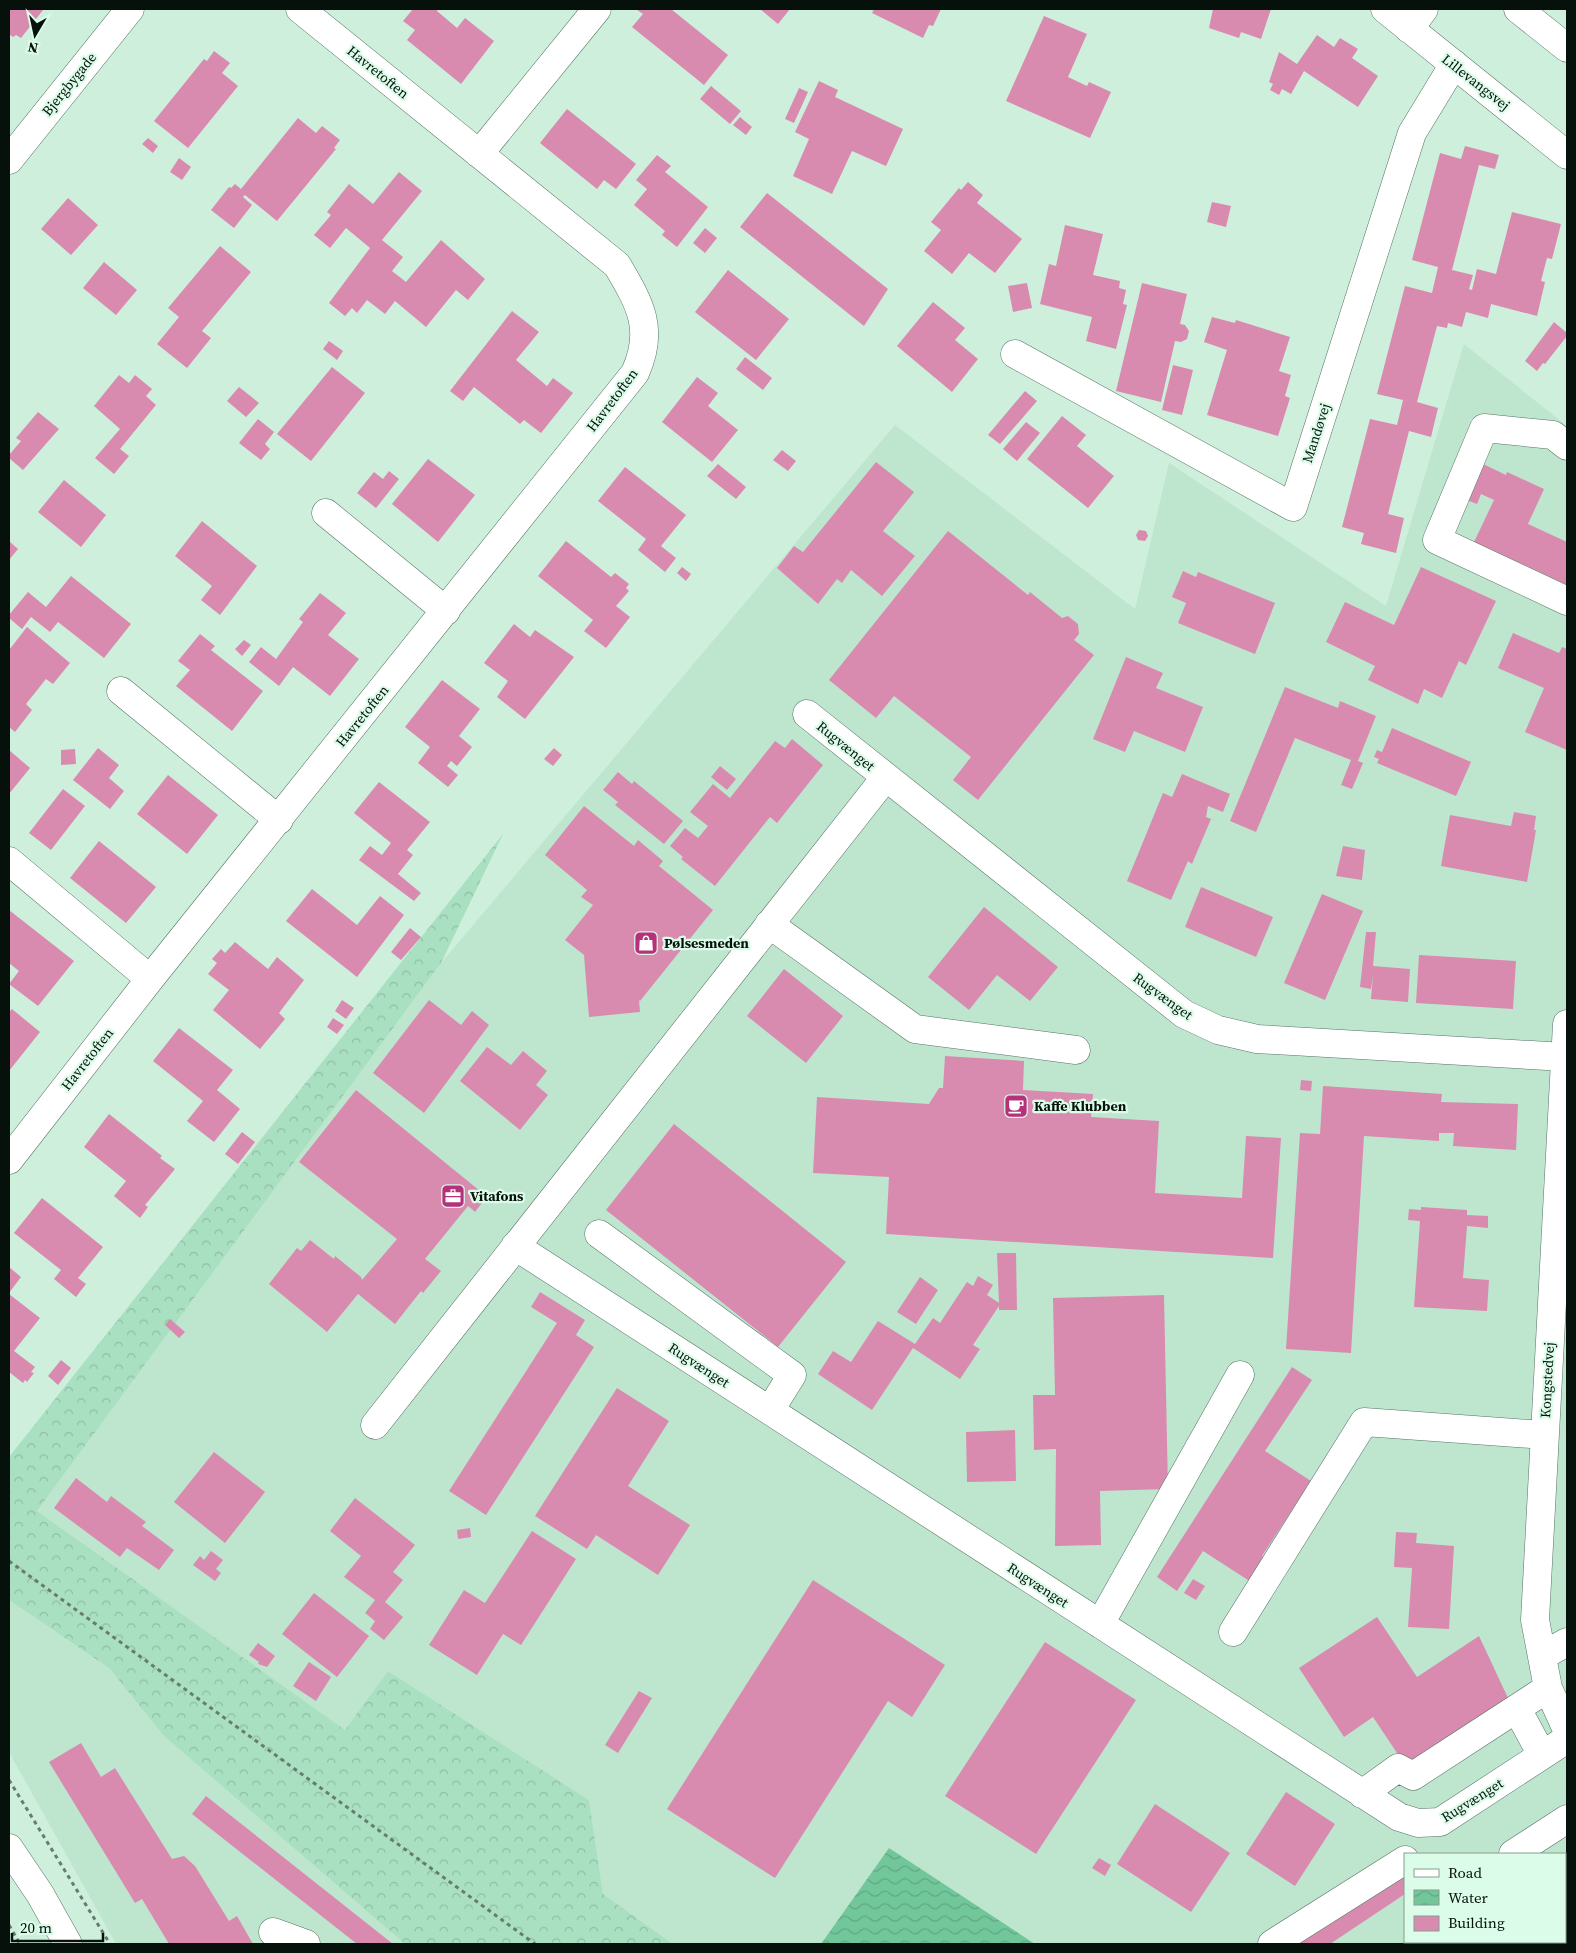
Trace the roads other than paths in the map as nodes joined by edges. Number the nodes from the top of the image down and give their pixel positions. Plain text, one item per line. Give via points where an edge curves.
1 (130, 9) edge
2 (300, 9) edge
3 (597, 9) edge
4 (1385, 9) edge
5 (1518, 9) edge
6 (1417, 19) edge
7 (1567, 48) edge
8 (1454, 64) junction
9 (479, 154) junction
10 (1567, 155) edge
11 (9, 160) edge
12 (1016, 354) dead end
13 (1567, 446) edge
14 (326, 513) dead end
15 (1567, 601) edge
16 (446, 611) junction
17 (121, 691) dead end
18 (807, 714) dead end
19 (885, 778) junction
20 (279, 820) junction
21 (9, 861) edge
22 (769, 924) junction
23 (150, 979) junction
24 (1566, 1037) edge
25 (1076, 1050) dead end
26 (1565, 1104) edge
27 (14, 1143) edge
28 (599, 1234) dead end
29 (515, 1246) junction
30 (1240, 1375) dead end
31 (770, 1410) junction
32 (375, 1426) dead end
33 (1544, 1435) junction
34 (1100, 1624) junction
35 (1232, 1632) dead end
36 (1567, 1642) edge
37 (1542, 1656) junction
38 (1548, 1688) junction
39 (1516, 1709) junction
40 (1567, 1730) edge
41 (1567, 1739) edge
42 (1542, 1755) junction
43 (1362, 1794) junction
44 (1567, 1819) edge
45 (1418, 1824) junction
46 (9, 1848) edge
47 (1407, 1853) edge
48 (1515, 1853) edge
49 (1404, 1861) edge
50 (273, 1932) dead end
51 (68, 1944) edge
52 (306, 1944) edge
53 (1272, 1944) edge

1 - 11 street, Bjergbygade
2 - 9 street, Havretoften
3 - 9 street
4 - 6 street, Lillevangsvej
5 - 7 street
6 - 8 street, Lillevangsvej
8 - 10 street, Lillevangsvej
8 - 12 street, Mandøvej via 1412,133 1293,507
9 - 16 street, Havretoften via 617,265 637,298 646,336 643,355 635,373
13 - 15 street via 1553,435 1484,428 1437,540
14 - 16 street
16 - 20 street, Havretoften
17 - 20 street
18 - 19 street, Rugvænget
19 - 22 street, Rugvænget
19 - 24 street, Rugvænget via 1184,1014 1218,1030 1257,1039
20 - 23 street, Havretoften
21 - 23 street
22 - 25 street via 915,1029
22 - 29 street, Rugvænget
23 - 27 street, Havretoften
24 - 26 street, Kongstedvej
26 - 33 street, Kongstedvej
28 - 31 street via 792,1375
29 - 31 street, Rugvænget
29 - 32 street, Rugvænget
30 - 34 street
31 - 34 street, Rugvænget
33 - 35 street via 1364,1422
33 - 37 street, Kongstedvej via 1535,1620
34 - 43 street, Rugvænget
36 - 37 street
37 - 38 street, Kongstedvej
38 - 39 street
38 - 40 street, Kongstedvej
39 - 42 street
39 - 43 street via 1414,1776 1398,1768
41 - 42 street, Rugvænget
42 - 45 street, Rugvænget via 1440,1822
43 - 45 street, Rugvænget via 1399,1817
44 - 48 street
45 - 47 street
46 - 51 street
49 - 53 street
50 - 52 street

